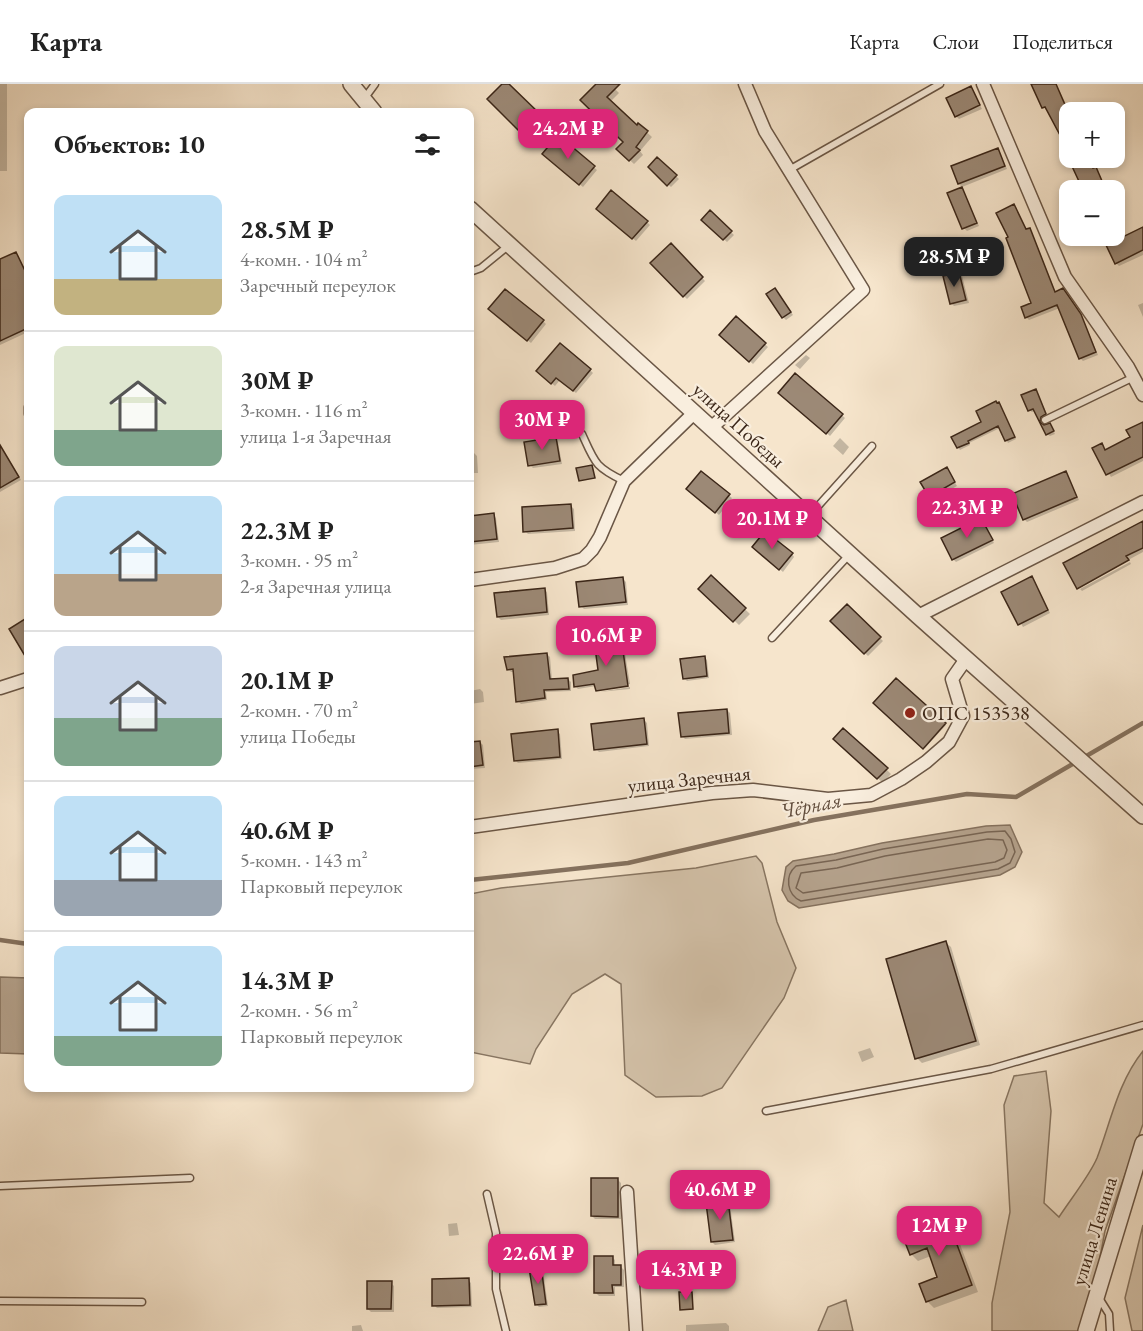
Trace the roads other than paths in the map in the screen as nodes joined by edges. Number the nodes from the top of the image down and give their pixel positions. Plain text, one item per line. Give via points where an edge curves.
1 (351, 84) edge
2 (375, 84) edge
3 (745, 84) edge
4 (940, 84) edge
5 (983, 84) edge
6 (364, 100) junction
7 (371, 108) edge
8 (789, 170) junction
9 (474, 213) edge
10 (509, 246) junction
11 (474, 271) edge
12 (1134, 377) junction
13 (1143, 395) edge
14 (694, 413) junction
15 (1045, 420) dead end
16 (711, 428) junction
17 (582, 434) dead end
18 (872, 446) dead end
19 (624, 482) junction
20 (1143, 502) edge
21 (808, 516) junction
22 (850, 554) junction
23 (474, 579) edge
24 (918, 616) junction
25 (772, 638) dead end
26 (966, 659) junction
27 (24, 680) edge
28 (0, 688) edge
29 (1143, 816) edge
30 (474, 826) edge
31 (1143, 1025) edge
32 (766, 1111) dead end
33 (1143, 1143) edge
34 (190, 1178) dead end
35 (0, 1186) edge
36 (627, 1192) dead end
37 (487, 1194) dead end
38 (1097, 1295) junction
39 (0, 1301) edge
40 (142, 1302) dead end
41 (506, 1331) edge
42 (636, 1331) edge
43 (1086, 1331) edge
44 (1110, 1331) edge

1 - 6 street
2 - 6 lane
3 - 8 street via 765,131
4 - 8 lane
5 - 12 street via 1065,277
6 - 7 street
8 - 16 street via 863,290
9 - 10 street, улица Победы
10 - 11 lane
10 - 14 street, улица Победы
12 - 13 street
12 - 15 lane
14 - 16 street, улица Победы
14 - 19 street
16 - 21 street, улица Победы
17 - 19 lane via 595,465
18 - 21 lane
19 - 23 street via 600,537 583,559 555,568
20 - 24 street
21 - 22 street, улица Победы
22 - 24 street, улица Победы
22 - 25 lane
24 - 26 street, улица Победы
26 - 29 street, улица Победы
26 - 30 street, улица Заречная via 952,680 963,716 949,742 901,779 871,795 828,799 753,790 722,792
27 - 28 street
31 - 32 lane via 991,1069
33 - 38 street, улица Ленина
34 - 35 lane
36 - 42 street
37 - 41 lane via 496,1233 496,1290
38 - 43 street, улица Ленина
38 - 44 lane via 1108,1314
39 - 40 lane

